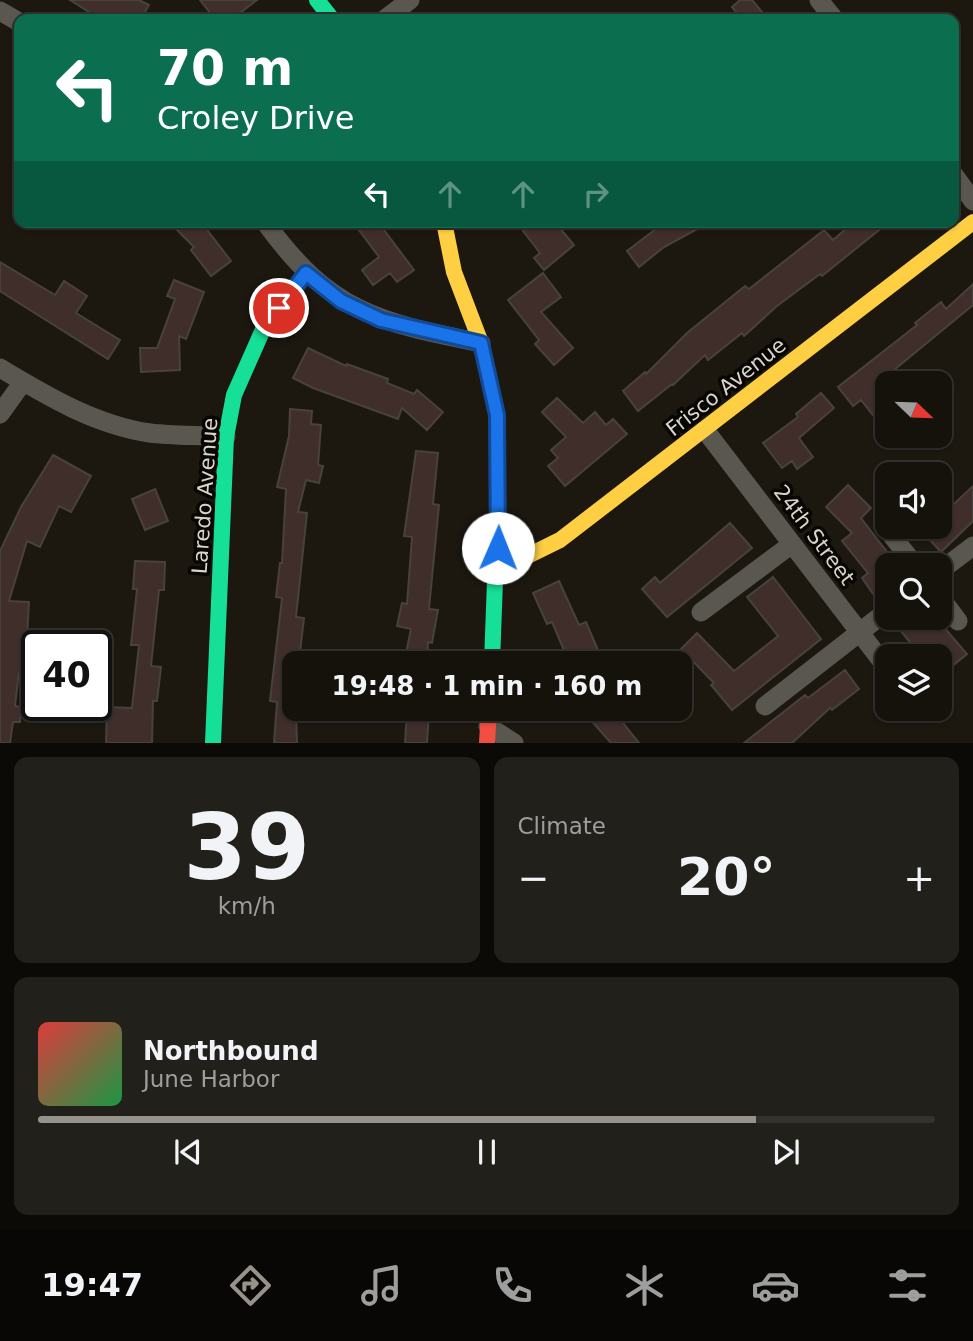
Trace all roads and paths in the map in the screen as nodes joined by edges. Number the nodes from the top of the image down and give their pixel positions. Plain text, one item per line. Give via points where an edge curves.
1 (317, 0) edge
2 (410, 0) edge
3 (819, 0) edge
4 (328, 14) edge
5 (392, 14) edge
6 (830, 14) edge
7 (959, 183) edge
8 (973, 201) edge
9 (973, 222) edge
10 (270, 228) edge
11 (445, 228) edge
12 (306, 273) junction
13 (481, 343) junction
14 (0, 368) edge
15 (23, 382) junction
16 (0, 414) edge
17 (705, 430) junction
18 (226, 437) junction
19 (895, 539) edge
20 (792, 544) junction
21 (973, 546) edge
22 (906, 553) edge
23 (952, 562) edge
24 (497, 571) junction
25 (701, 612) dead end
26 (952, 613) edge
27 (875, 620) edge
28 (958, 621) dead end
29 (860, 632) junction
30 (493, 651) edge
31 (875, 652) edge
32 (765, 706) dead end
33 (488, 726) edge
34 (213, 743) edge
35 (514, 743) edge

1 - 4 street
2 - 5 street
3 - 6 street
7 - 8 street
9 - 17 street, Frisco Avenue
10 - 12 street
11 - 13 street via 454,272
12 - 13 street via 341,301 381,320
12 - 18 street, Laredo Avenue via 265,325 234,395
13 - 24 street via 497,415
14 - 15 street
15 - 16 street
15 - 18 street via 99,420 149,433
17 - 20 street, 24th Street
17 - 24 street, Frisco Avenue via 560,540
18 - 34 street, Laredo Avenue
19 - 22 street
20 - 25 street
20 - 29 street, 24th Street
21 - 23 street
24 - 30 street
26 - 28 street
27 - 29 street
29 - 31 street, 24th Street
29 - 32 street
33 - 35 street

